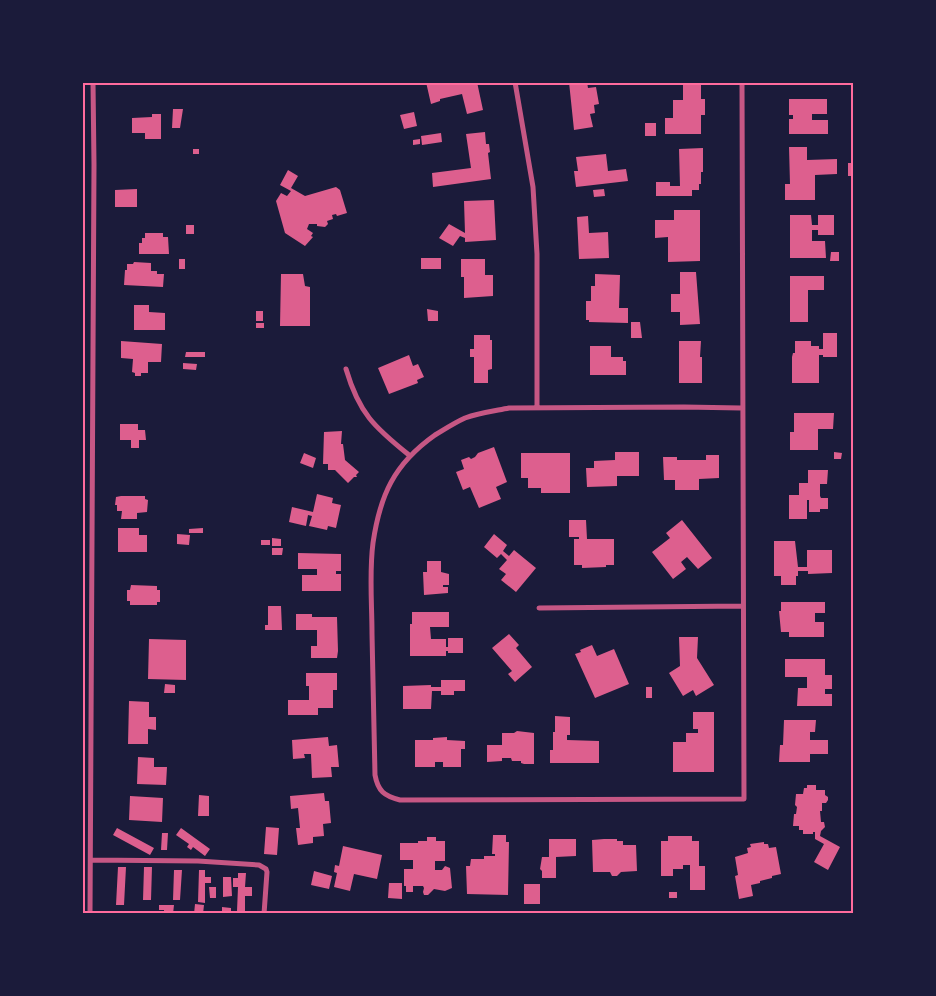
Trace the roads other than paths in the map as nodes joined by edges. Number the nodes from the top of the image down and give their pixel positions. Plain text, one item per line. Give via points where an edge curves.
1 (93, 82) edge
2 (515, 82) edge
3 (742, 82) edge
4 (346, 369) dead end
5 (537, 408) junction
6 (741, 408) junction
7 (409, 455) junction
8 (743, 606) junction
9 (539, 608) dead end
10 (91, 860) junction
11 (90, 914) edge
12 (264, 914) edge

1 - 10 street
2 - 5 street via 533,186 537,254
3 - 6 street
4 - 7 street via 368,417
5 - 6 street
5 - 7 street via 509,408 465,418
6 - 8 street
7 - 8 street via 384,497 373,544 375,775 382,793 390,797 400,800 744,799
8 - 9 street
10 - 11 street
10 - 12 street via 259,865 267,872

